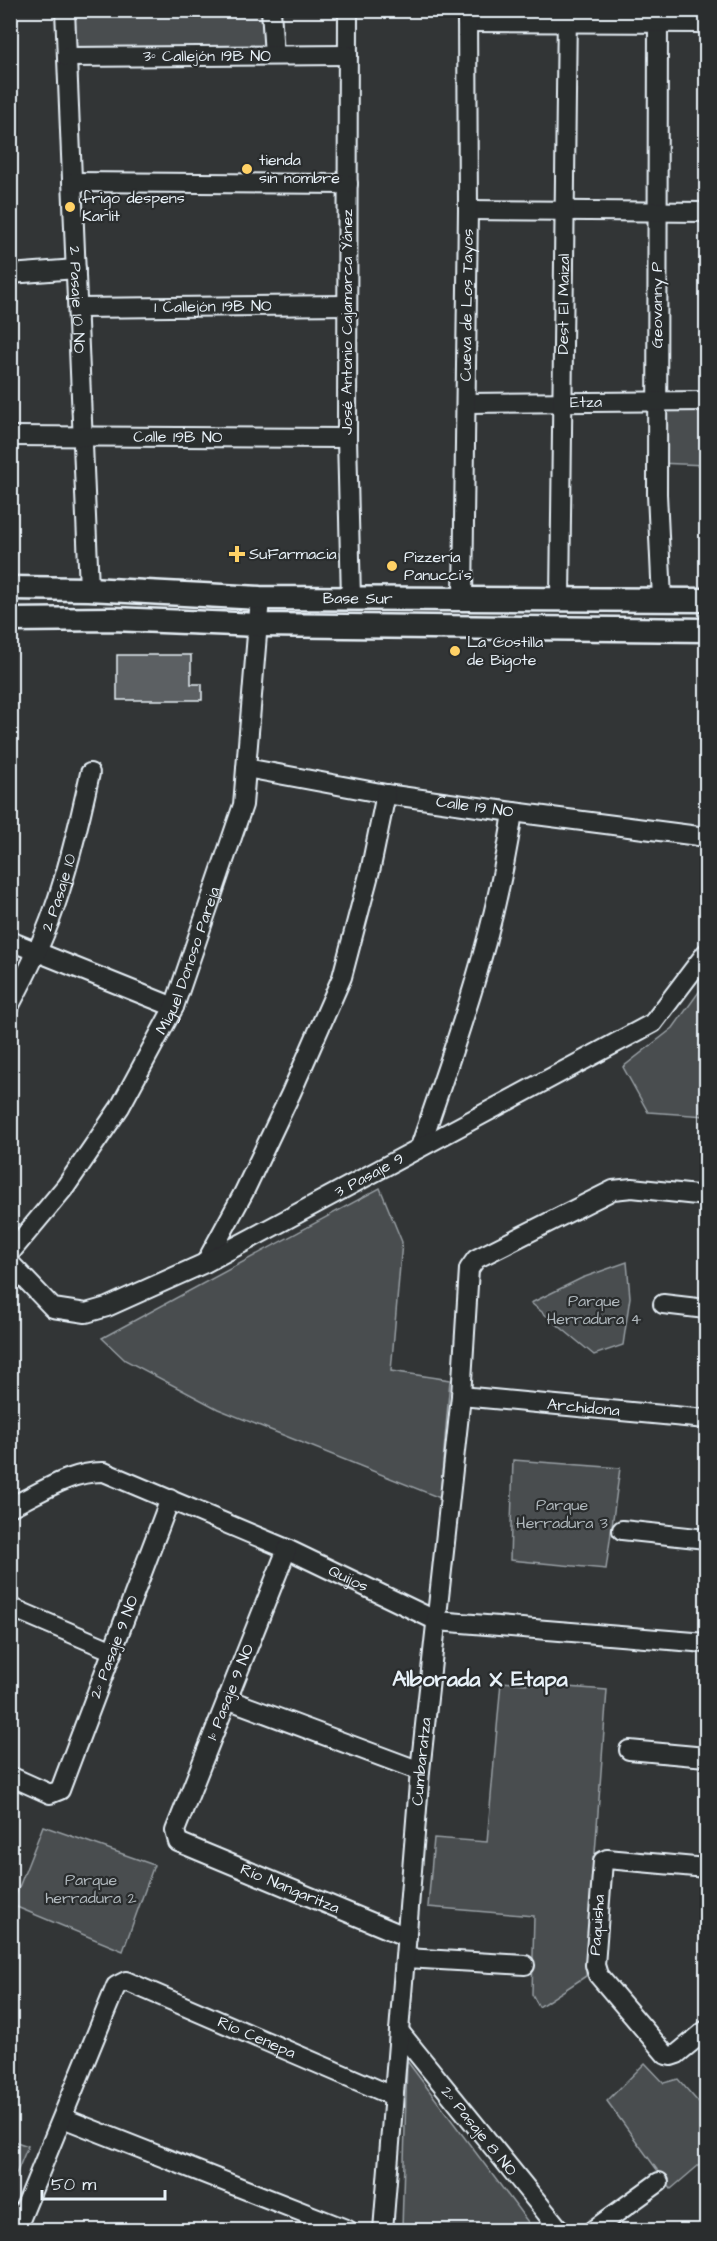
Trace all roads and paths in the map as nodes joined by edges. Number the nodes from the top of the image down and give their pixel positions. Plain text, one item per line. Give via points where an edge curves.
1 (65, 10) edge
2 (271, 10) edge
3 (348, 10) edge
4 (467, 16) edge
5 (567, 17) edge
6 (658, 17) edge
7 (706, 23) edge
8 (274, 55) junction
9 (348, 55) junction
10 (67, 57) junction
11 (72, 182) junction
12 (348, 184) junction
13 (468, 210) junction
14 (564, 212) junction
15 (658, 212) junction
16 (706, 212) edge
17 (76, 269) junction
18 (10, 274) edge
19 (347, 305) junction
20 (78, 308) junction
21 (562, 401) junction
22 (657, 401) junction
23 (706, 401) edge
24 (466, 403) junction
25 (10, 436) edge
26 (83, 436) junction
27 (347, 438) junction
28 (10, 588) edge
29 (89, 589) junction
30 (260, 598) junction
31 (351, 598) junction
32 (463, 599) junction
33 (662, 599) junction
34 (560, 600) junction
35 (706, 600) edge
36 (10, 620) edge
37 (259, 625) junction
38 (706, 630) edge
39 (246, 768) junction
40 (90, 773) dead end
41 (386, 794) junction
42 (513, 812) junction
43 (706, 837) edge
44 (10, 941) edge
45 (37, 953) junction
46 (706, 953) edge
47 (10, 1005) edge
48 (174, 1007) junction
49 (420, 1147) junction
50 (706, 1196) edge
51 (10, 1253) edge
52 (10, 1263) edge
53 (205, 1263) junction
54 (663, 1304) dead end
55 (706, 1309) edge
56 (461, 1396) junction
57 (706, 1419) edge
58 (170, 1499) junction
59 (10, 1508) edge
60 (622, 1530) dead end
61 (706, 1539) edge
62 (287, 1549) junction
63 (10, 1607) edge
64 (437, 1621) junction
65 (706, 1642) edge
66 (113, 1651) junction
67 (227, 1699) junction
68 (629, 1749) dead end
69 (706, 1757) edge
70 (420, 1771) junction
71 (10, 1776) edge
72 (175, 1836) joint
73 (706, 1868) edge
74 (407, 1937) junction
75 (406, 1958) junction
76 (525, 1965) dead end
77 (706, 2030) edge
78 (399, 2031) junction
79 (393, 2096) junction
80 (63, 2118) junction
81 (659, 2182) dead end
82 (16, 2230) edge
83 (348, 2230) edge
84 (383, 2230) edge
85 (560, 2230) edge
86 (593, 2230) edge

1 - 10 street, 2 Pasaje 10 NO
2 - 8 street
3 - 9 street, José Antonio Cajamarca Yánez
4 - 5 street
4 - 13 street, Cueva de Los Tayos
5 - 6 street
5 - 14 street, Dest El Maizal
6 - 7 street
6 - 15 street, Geovanny P
8 - 9 street, 3º Callejón 19B NO
8 - 10 street, 3º Callejón 19B NO
9 - 12 street, José Antonio Cajamarca Yánez
10 - 11 street, 2 Pasaje 10 NO
11 - 12 street
11 - 17 street, 2 Pasaje 10 NO
12 - 19 street, José Antonio Cajamarca Yánez
13 - 14 street
13 - 24 street, Cueva de Los Tayos
14 - 15 street
14 - 21 street, Dest El Maizal
15 - 16 street
15 - 22 street, Geovanny P
17 - 18 street
17 - 20 street, 2 Pasaje 10 NO
19 - 20 street, 1 Callejón 19B NO
19 - 27 street, José Antonio Cajamarca Yánez
20 - 26 street, 2 Pasaje 10 NO
21 - 22 street, Etza
21 - 24 street, Etza
21 - 34 street, Dest El Maizal
22 - 23 street, Etza
22 - 33 street, Geovanny P
24 - 32 street, Cueva de Los Tayos
25 - 26 street, Calle 19B NO
26 - 27 street, Calle 19B NO
26 - 29 street, 2 Pasaje 10 NO
27 - 31 street, José Antonio Cajamarca Yánez
28 - 29 street, Base Sur
29 - 30 street, Base Sur
30 - 31 street, Base Sur
30 - 37 street, Miguel Donoso Pareja
31 - 32 street, Base Sur
32 - 34 street, Base Sur
33 - 34 street, Base Sur
33 - 35 street, Base Sur
36 - 37 street, Base Sur via 113,619
37 - 38 street, Base Sur
37 - 39 street, Miguel Donoso Pareja
39 - 41 street, Calle 19 NO
39 - 48 street, Miguel Donoso Pareja via 243,806
40 - 45 street, 2 Pasaje 10 via 76,839
41 - 42 street, Calle 19 NO
41 - 53 street via 342,977 244,1192
42 - 43 street, Calle 19 NO
42 - 49 street via 497,902
44 - 45 street
45 - 47 street, 2 Pasaje 10
45 - 48 street
46 - 49 street, 3 Pasaje 9 via 653,1023
48 - 51 street, Miguel Donoso Pareja via 120,1107 66,1186
49 - 53 street, 3 Pasaje 9
50 - 56 street, Cumbaratza via 632,1188 614,1190 476,1259 469,1269
52 - 53 street, 3 Pasaje 9 via 53,1308 86,1313
54 - 55 street
56 - 57 street, Archidona
56 - 64 street, Cumbaratza
58 - 59 street, Quijos via 104,1472 87,1472
58 - 62 street, Quijos
58 - 66 street, 2º Pasaje 9 NO
60 - 61 street
62 - 64 street, Quijos
62 - 67 street, 1º Pasaje 9 NO
63 - 66 street
64 - 65 street, Quijos
64 - 70 street, Cumbaratza
66 - 71 street, 2º Pasaje 9 NO via 60,1790 50,1794
67 - 70 street
67 - 72 street, 1º Pasaje 9 NO
68 - 69 street
70 - 74 street, Cumbaratza
72 - 74 street, Río Nangaritza via 178,1842
73 - 77 street, Paquisha via 603,1861 595,1965 598,1975 666,2055 677,2054
74 - 75 street, Cumbaratza
75 - 76 street
75 - 78 street, Cumbaratza
78 - 79 street, Cumbaratza
78 - 85 street, 2º Pasaje 8 NO
79 - 80 street, Río Cenepa via 126,1981 116,1986
79 - 84 street, Cumbaratza
80 - 82 street
80 - 83 street
81 - 86 street

